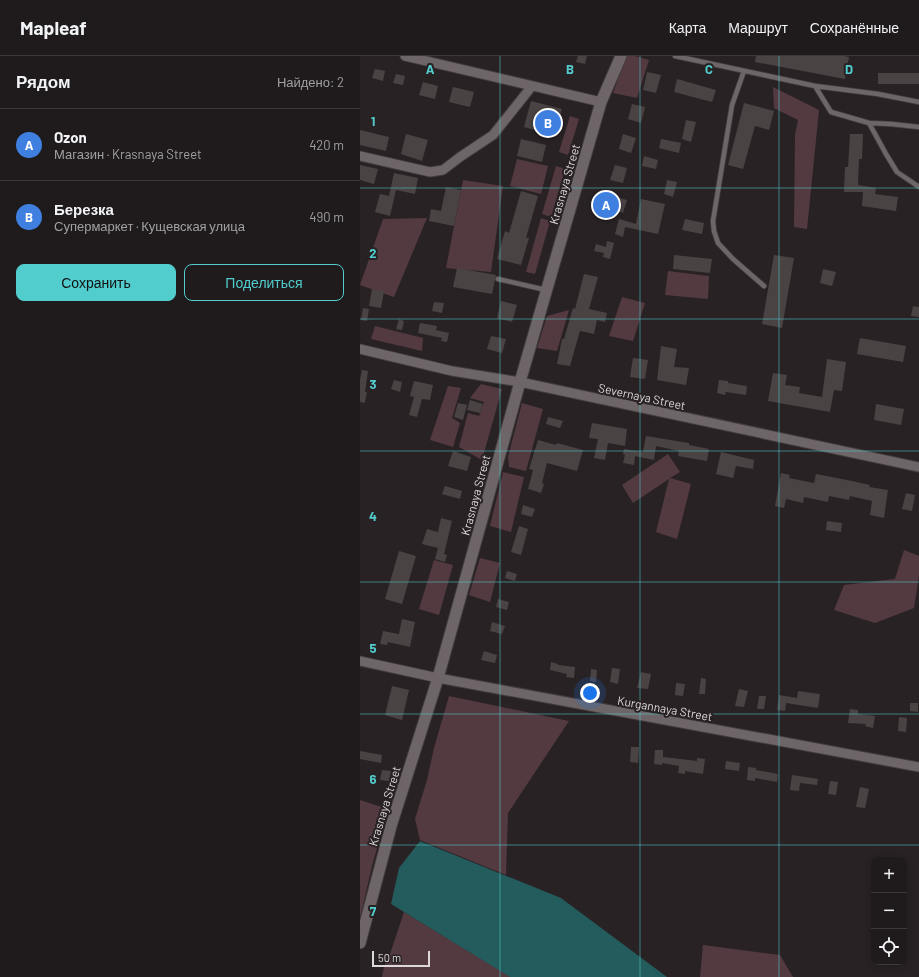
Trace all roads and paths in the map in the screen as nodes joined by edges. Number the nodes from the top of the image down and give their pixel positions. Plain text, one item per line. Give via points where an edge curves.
1 (405, 56) edge
2 (621, 56) edge
3 (675, 56) edge
4 (744, 70) junction
5 (532, 86) junction
6 (815, 86) junction
7 (601, 102) junction
8 (919, 102) edge
9 (868, 123) junction
10 (919, 127) edge
11 (360, 156) edge
12 (919, 187) edge
13 (498, 279) dead end
14 (764, 286) dead end
15 (547, 290) junction
16 (360, 349) edge
17 (520, 382) junction
18 (919, 467) edge
19 (360, 661) edge
20 (438, 678) junction
21 (919, 767) edge
22 (360, 943) edge

1 - 5 street
2 - 7 street, Krasnaya Street
3 - 4 lane
4 - 6 lane
4 - 14 lane via 732,105 713,221 718,243
5 - 7 street
5 - 11 street via 493,135 443,170 430,172
6 - 8 lane
6 - 9 lane via 831,112
7 - 15 street, Krasnaya Street
9 - 10 lane
9 - 12 lane via 898,172
13 - 15 lane
15 - 17 street, Krasnaya Street
16 - 17 street, Severnaya Street via 452,371
17 - 18 street, Severnaya Street
17 - 20 street, Krasnaya Street
19 - 20 street, Kurgannaya Street
20 - 21 street, Kurgannaya Street
20 - 22 street, Krasnaya Street via 391,826

